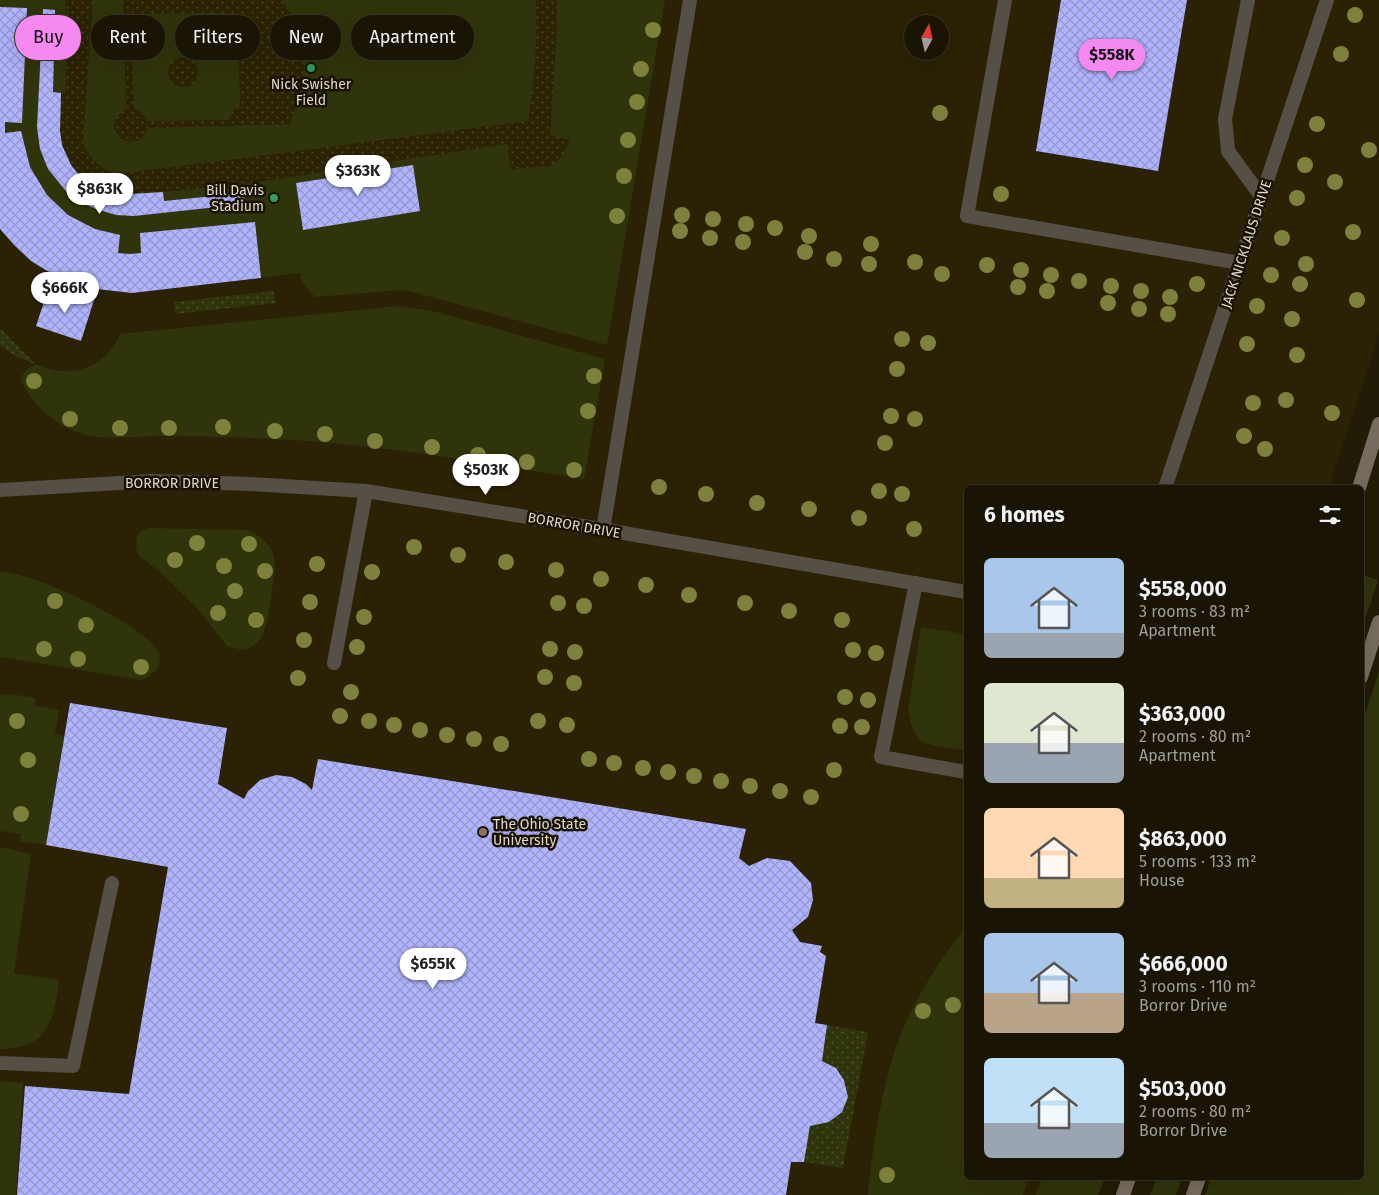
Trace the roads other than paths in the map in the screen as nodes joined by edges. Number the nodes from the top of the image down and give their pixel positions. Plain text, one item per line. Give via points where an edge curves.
1 (690, 0) edge
2 (1005, 0) edge
3 (1248, 0) edge
4 (1327, 0) edge
5 (1262, 196) junction
6 (1240, 263) junction
7 (1379, 424) edge
8 (1366, 465) junction
9 (1166, 485) edge
10 (1356, 485) edge
11 (1360, 485) edge
12 (0, 490) edge
13 (366, 491) junction
14 (603, 530) junction
15 (916, 584) junction
16 (964, 592) edge
17 (1379, 622) edge
18 (334, 663) dead end
19 (1364, 668) edge
20 (964, 772) edge
21 (112, 883) dead end
22 (0, 1063) edge
23 (1128, 1180) edge
24 (1198, 1180) edge
25 (1123, 1195) edge
26 (1193, 1195) edge

1 - 14 street
2 - 6 street via 967,216
3 - 5 street via 1225,119 1228,151
4 - 5 street, JACK NICKLAUS DRIVE
5 - 6 street, JACK NICKLAUS DRIVE
6 - 9 street, JACK NICKLAUS DRIVE
7 - 8 main road
8 - 10 street
8 - 11 main road
12 - 13 street, BORROR DRIVE via 153,481
13 - 14 street, BORROR DRIVE
13 - 18 street
14 - 15 street, BORROR DRIVE
15 - 16 street, BORROR DRIVE
15 - 20 street via 881,757
17 - 19 main road
21 - 22 street via 73,1066
23 - 25 main road
24 - 26 main road

